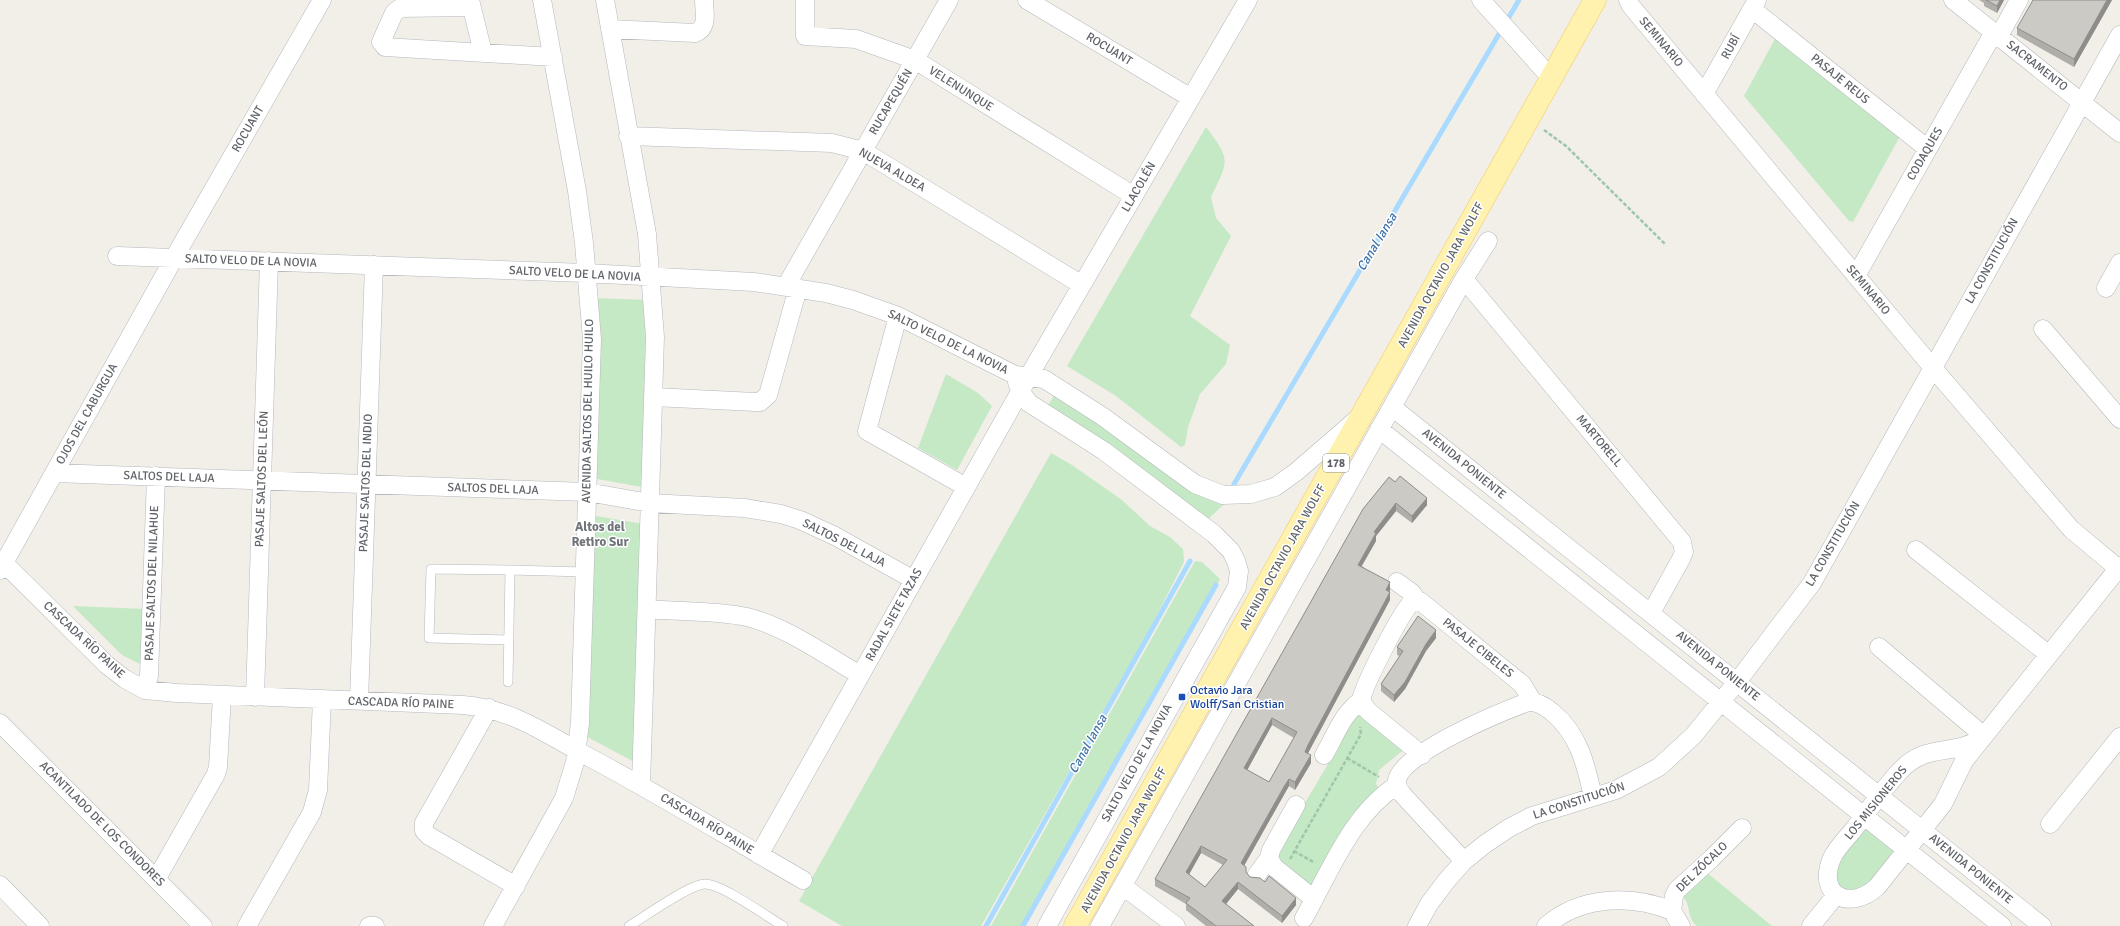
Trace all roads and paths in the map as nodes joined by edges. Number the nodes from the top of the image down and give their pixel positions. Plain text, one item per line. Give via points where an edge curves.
1 (322, 0) edge
2 (542, 0) edge
3 (605, 0) edge
4 (704, 0) edge
5 (806, 0) edge
6 (949, 0) edge
7 (1027, 0) edge
8 (1595, 0) edge
9 (1628, 0) edge
10 (1953, 0) edge
11 (2019, 0) edge
12 (1482, 1) edge
13 (1243, 2) edge
14 (471, 4) edge
15 (1754, 4) edge
16 (610, 29) junction
17 (1997, 34) junction
18 (2120, 35) edge
19 (483, 53) junction
20 (553, 57) junction
21 (915, 60) junction
22 (1551, 78) junction
23 (1704, 94) junction
24 (1191, 98) junction
25 (2082, 103) junction
26 (1529, 119) junction
27 (2120, 132) edge
28 (628, 136) junction
29 (1928, 149) junction
30 (863, 151) junction
31 (1134, 196) junction
32 (1488, 241) dead end
33 (1666, 245) dead end
34 (117, 256) dead end
35 (174, 258) junction
36 (269, 261) junction
37 (2120, 263) edge
38 (374, 265) junction
39 (586, 273) junction
40 (1856, 276) junction
41 (651, 278) junction
42 (1464, 279) junction
43 (1082, 285) junction
44 (792, 287) junction
45 (2106, 288) dead end
46 (898, 316) junction
47 (2043, 329) dead end
48 (1933, 368) junction
49 (1023, 379) junction
50 (654, 397) junction
51 (1392, 407) junction
52 (1365, 413) junction
53 (2120, 419) edge
54 (1379, 429) junction
55 (54, 473) junction
56 (156, 476) junction
57 (262, 481) junction
58 (366, 484) junction
59 (966, 487) junction
60 (587, 492) junction
61 (650, 503) junction
62 (1916, 550) dead end
63 (2, 567) edge
64 (2119, 568) edge
65 (510, 570) junction
66 (585, 572) junction
67 (914, 580) junction
68 (1397, 582) dead end
69 (1418, 600) junction
70 (647, 609) junction
71 (1651, 613) junction
72 (509, 640) junction
73 (1879, 647) dead end
74 (2048, 654) junction
75 (860, 675) junction
76 (508, 682) dead end
77 (1737, 682) junction
78 (145, 690) junction
79 (222, 696) junction
80 (255, 697) junction
81 (322, 700) junction
82 (359, 701) junction
83 (1361, 701) junction
84 (1721, 701) junction
85 (1533, 702) junction
86 (489, 708) junction
87 (0, 723) edge
88 (1984, 736) junction
89 (2120, 737) edge
90 (577, 751) junction
91 (1324, 755) dead end
92 (1422, 755) junction
93 (1347, 758) junction
94 (1379, 777) dead end
95 (641, 785) junction
96 (1397, 785) junction
97 (1880, 796) junction
98 (1593, 797) junction
99 (1296, 806) dead end
100 (1864, 816) junction
101 (2050, 824) dead end
102 (1742, 828) dead end
103 (1922, 830) junction
104 (1907, 850) junction
105 (1294, 851) junction
106 (759, 855) junction
107 (1269, 858) junction
108 (1464, 861) junction
109 (1329, 870) junction
110 (1282, 874) junction
111 (1256, 876) edge
112 (157, 878) junction
113 (803, 880) dead end
114 (0, 885) edge
115 (516, 886) junction
116 (1124, 887) junction
117 (1836, 895) junction
118 (1314, 899) junction
119 (1304, 918) dead end
120 (1673, 920) edge
121 (2039, 925) edge
122 (40, 926) edge
123 (204, 926) edge
124 (247, 926) edge
125 (369, 926) edge
126 (375, 926) edge
127 (493, 926) edge
128 (629, 926) edge
129 (783, 926) edge
130 (1047, 926) edge
131 (1075, 926) edge
132 (1100, 926) edge
133 (1176, 926) edge
134 (1417, 926) edge
135 (1546, 926) edge
136 (1811, 926) edge
137 (2002, 926) edge

1 - 35 street, ROCUANT
2 - 20 street, AVENIDA SALTOS DEL HUILO HUILO
3 - 16 street
4 - 16 street via 704,26 701,31 695,33
5 - 21 street, VELENUNQUE via 805,36 856,39
6 - 21 street, RUCAPEQUÉN
7 - 24 street, ROCUANT
8 - 22 main road, AVENIDA OCTAVIO JARA WOLFF / 178
9 - 23 street, SEMINARIO
10 - 17 street, SACRAMENTO
11 - 17 street, CODAQUES
12 - 22 street
13 - 24 street, LLACOLÉN
14 - 19 street
14 - 19 street via 400,8 394,13 381,42 385,47
15 - 23 street, RUBÍ
15 - 29 street, PASAJE REUS
16 - 28 street
17 - 25 street, SACRAMENTO
17 - 29 street, CODAQUES
18 - 25 street, LA CONSTITUCIÓN
19 - 20 street
20 - 39 street, AVENIDA SALTOS DEL HUILO HUILO via 577,192
21 - 30 street, RUCAPEQUÉN
21 - 31 street, VELENUNQUE
22 - 26 main road, AVENIDA OCTAVIO JARA WOLFF / 178
23 - 40 street, SEMINARIO
24 - 31 street, LLACOLÉN
25 - 27 street, SACRAMENTO
25 - 48 street, LA CONSTITUCIÓN
26 - 33 path via 1566,146
26 - 52 main road, AVENIDA OCTAVIO JARA WOLFF / 178
28 - 30 street, NUEVA ALDEA via 832,143
28 - 41 street via 647,234
29 - 40 street, CODAQUES
30 - 43 street, NUEVA ALDEA
30 - 44 street, RUCAPEQUÉN
31 - 43 street, LLACOLÉN
32 - 42 street, AVENIDA OCTAVIO JARA WOLFF
34 - 35 street, SALTO VELO DE LA NOVIA
35 - 36 street, SALTO VELO DE LA NOVIA
35 - 55 street, OJOS DEL CABURGUA
36 - 38 street, SALTO VELO DE LA NOVIA
36 - 57 street, PASAJE SALTOS DEL LEÓN
37 - 45 street
38 - 39 street, SALTO VELO DE LA NOVIA
38 - 58 street, PASAJE SALTOS DEL INDIO
39 - 41 street, SALTO VELO DE LA NOVIA
39 - 60 street, AVENIDA SALTOS DEL HUILO HUILO via 592,339
40 - 48 street, SEMINARIO
41 - 44 street, SALTO VELO DE LA NOVIA
41 - 50 street via 655,337
42 - 51 street, AVENIDA OCTAVIO JARA WOLFF
42 - 71 street, MARTORELL via 1682,542 1684,552 1681,559
43 - 49 street, LLACOLÉN
44 - 46 street, SALTO VELO DE LA NOVIA via 841,296
44 - 50 street, RUCAPEQUÉN via 768,396 765,399 755,402
46 - 49 street, SALTO VELO DE LA NOVIA
46 - 59 street via 867,431
47 - 53 street
48 - 64 street, SEMINARIO via 2071,529
48 - 77 street, LA CONSTITUCIÓN via 1809,588
49 - 52 street, SALTO VELO DE LA NOVIA via 1044,379 1102,416 1195,484 1223,495 1251,494 1274,487 1296,472
49 - 59 street, RADAL SIETE TAZAS
49 - 130 street, SALTO VELO DE LA NOVIA via 1029,403 1104,451 1214,534 1231,551 1238,571 1237,587
50 - 61 street
51 - 54 street, AVENIDA OCTAVIO JARA WOLFF
51 - 71 street, AVENIDA PONIENTE
52 - 131 main road, AVENIDA OCTAVIO JARA WOLFF / 178
54 - 84 street, AVENIDA PONIENTE
54 - 116 street, AVENIDA OCTAVIO JARA WOLFF
55 - 56 street, SALTOS DEL LAJA
55 - 63 street, OJOS DEL CABURGUA
56 - 57 street, SALTOS DEL LAJA
56 - 78 street, PASAJE SALTOS DEL NILAHUE via 149,676
57 - 58 street, SALTOS DEL LAJA
57 - 80 street, PASAJE SALTOS DEL LEÓN
58 - 60 street, SALTOS DEL LAJA
58 - 82 street, PASAJE SALTOS DEL INDIO
59 - 67 street, RADAL SIETE TAZAS
60 - 61 street, SALTOS DEL LAJA
60 - 66 street, AVENIDA SALTOS DEL HUILO HUILO
61 - 67 street, SALTOS DEL LAJA via 744,508 794,518 850,544
61 - 70 street
62 - 74 street
63 - 78 street, CASCADA RÍO PAINE via 125,679
64 - 74 street, LOS MISIONEROS
65 - 66 lane
65 - 72 lane
65 - 72 lane via 431,569 429,631 429,638
66 - 90 street, AVENIDA SALTOS DEL HUILO HUILO
67 - 75 street, RADAL SIETE TAZAS
68 - 69 street, PASAJE CIBELES
69 - 83 street via 1409,604 1381,655
69 - 85 street, PASAJE CIBELES via 1522,684
70 - 75 street via 721,613 755,620 788,634
70 - 95 street
71 - 77 street, AVENIDA PONIENTE
72 - 76 lane
73 - 88 street
74 - 88 street, LOS MISIONEROS
75 - 106 street, RADAL SIETE TAZAS
77 - 84 street, LA CONSTITUCIÓN
77 - 97 street, AVENIDA PONIENTE
78 - 79 street, CASCADA RÍO PAINE
79 - 80 street, CASCADA RÍO PAINE
79 - 112 street via 216,774
80 - 81 street, CASCADA RÍO PAINE
81 - 82 street, CASCADA RÍO PAINE
81 - 124 street via 316,801
82 - 86 street, CASCADA RÍO PAINE
83 - 91 street via 1343,721
83 - 92 street via 1368,711
83 - 93 path via 1358,714 1361,734
84 - 98 street, LA CONSTITUCIÓN via 1693,736 1659,767 1630,784
84 - 100 street, AVENIDA PONIENTE
85 - 92 street via 1473,724
85 - 98 street via 1547,708 1572,733 1583,757
86 - 90 street, CASCADA RÍO PAINE via 526,722
86 - 115 street via 424,823 424,831 428,836
87 - 112 street, ACANTILADO DE LOS CONDORES
88 - 97 street, LOS MISIONEROS via 1967,746 1921,754 1902,769
88 - 103 street, LOS MISIONEROS via 1961,764 1943,804
89 - 101 street
90 - 95 street, CASCADA RÍO PAINE
90 - 115 street, AVENIDA SALTOS DEL HUILO HUILO via 570,782 560,806
92 - 96 street via 1404,768
93 - 94 path
93 - 105 path
95 - 106 street, CASCADA RÍO PAINE
96 - 108 street via 1402,794
96 - 109 street via 1370,807
97 - 100 street, LOS MISIONEROS
97 - 103 street, AVENIDA PONIENTE
98 - 108 street, LA CONSTITUCIÓN via 1532,816 1498,835
99 - 107 street
100 - 104 street, AVENIDA PONIENTE
100 - 117 street, LOS MISIONEROS via 1828,869 1828,880
102 - 120 street, DEL ZÓCALO via 1677,890 1674,896
103 - 104 street, LOS MISIONEROS
103 - 121 street, AVENIDA PONIENTE
104 - 117 street, LOS MISIONEROS via 1877,887 1868,894 1852,900 1842,899
104 - 137 street, AVENIDA PONIENTE
105 - 109 path
105 - 110 path
106 - 113 street, CASCADA RÍO PAINE
107 - 110 street via 1272,865
107 - 111 street
108 - 134 street, LA CONSTITUCIÓN via 1438,891
109 - 118 street
110 - 118 street
112 - 123 street, ACANTILADO DE LOS CONDORES
114 - 122 street
115 - 127 street, AVENIDA SALTOS DEL HUILO HUILO
116 - 132 street, AVENIDA OCTAVIO JARA WOLFF
116 - 133 street
117 - 136 street
118 - 119 street
120 - 135 street via 1642,901 1605,901 1575,908
125 - 126 street
128 - 129 lane via 690,888 704,884 717,886

